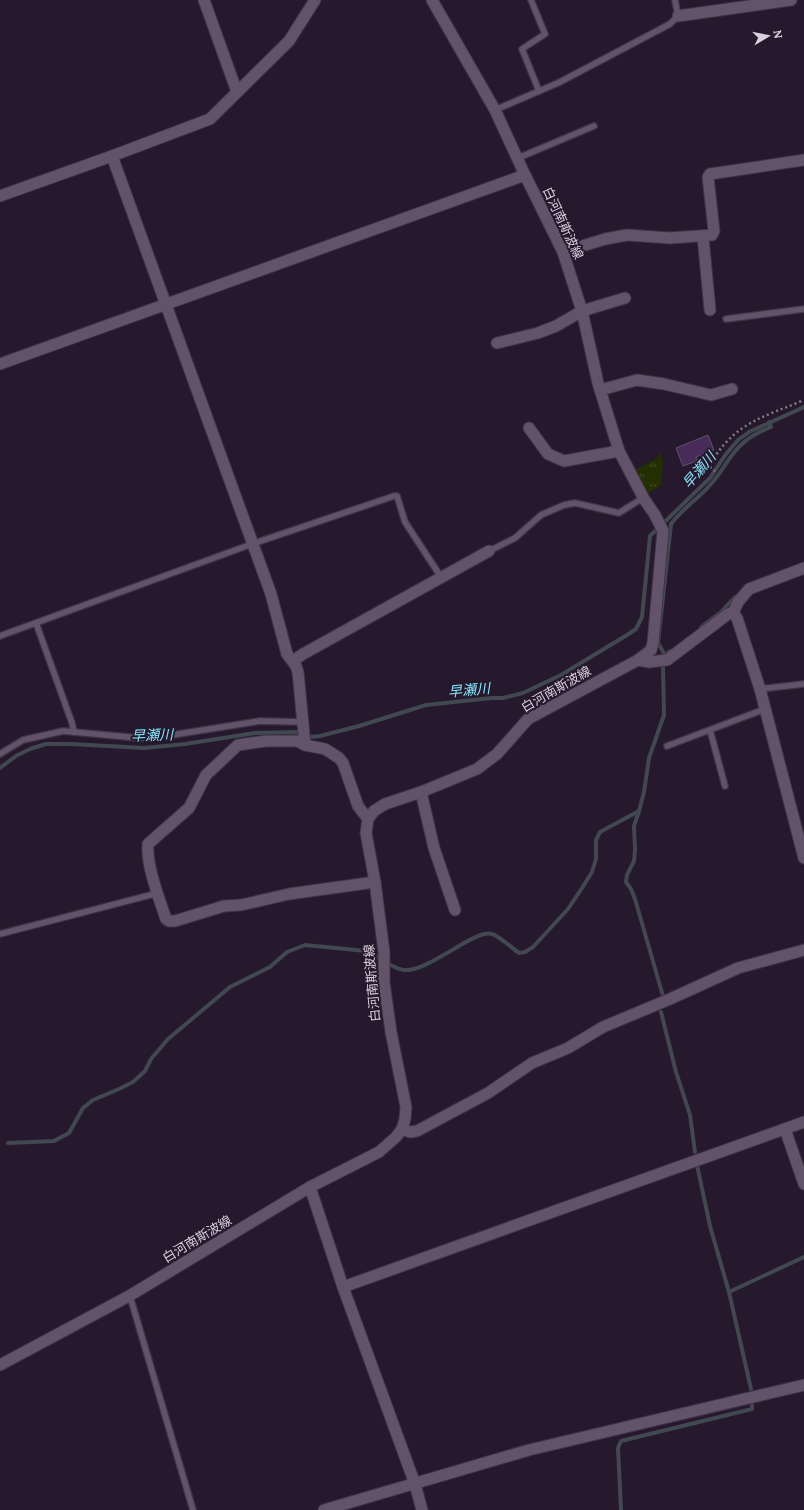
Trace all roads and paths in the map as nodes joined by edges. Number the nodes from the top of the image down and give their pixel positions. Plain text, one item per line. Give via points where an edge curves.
1 (204, 0) edge
2 (315, 0) edge
3 (432, 0) edge
4 (531, 0) edge
5 (675, 0) edge
6 (791, 0) edge
7 (678, 16) junction
8 (539, 91) junction
9 (237, 92) junction
10 (495, 110) junction
11 (594, 126) dead end
12 (112, 156) junction
13 (518, 158) junction
14 (804, 160) edge
15 (525, 175) junction
16 (0, 196) edge
17 (703, 236) junction
18 (563, 252) junction
19 (625, 298) dead end
20 (165, 304) junction
21 (804, 309) edge
22 (710, 310) dead end
23 (582, 311) junction
24 (726, 319) dead end
25 (497, 343) dead end
26 (0, 364) edge
27 (732, 389) dead end
28 (600, 390) junction
29 (804, 400) edge
30 (529, 428) dead end
31 (620, 451) junction
32 (702, 461) junction
33 (715, 471) dead end
34 (693, 472) dead end
35 (644, 499) junction
36 (252, 544) junction
37 (489, 551) joint
38 (804, 568) edge
39 (441, 577) junction
40 (733, 613) junction
41 (36, 624) junction
42 (0, 636) edge
43 (638, 660) junction
44 (293, 661) junction
45 (804, 684) edge
46 (760, 689) junction
47 (765, 709) junction
48 (303, 725) junction
49 (710, 730) junction
50 (74, 732) junction
51 (305, 742) junction
52 (668, 746) dead end
53 (0, 754) edge
54 (725, 786) dead end
55 (421, 792) junction
56 (368, 819) junction
57 (804, 858) edge
58 (375, 882) junction
59 (158, 893) junction
60 (455, 910) dead end
61 (0, 934) edge
62 (804, 950) edge
63 (804, 1122) edge
64 (402, 1129) junction
65 (784, 1129) junction
66 (804, 1184) edge
67 (310, 1187) junction
68 (343, 1287) junction
69 (129, 1296) junction
70 (0, 1365) edge
71 (804, 1385) edge
72 (415, 1484) junction
73 (193, 1510) edge
74 (324, 1510) edge
75 (422, 1510) edge

1 - 9 street
2 - 9 street via 288,42
3 - 10 street, 白河南斯波線
4 - 8 lane via 545,34 522,49
5 - 7 lane
6 - 7 street
7 - 8 lane via 670,24
8 - 10 lane
9 - 12 street via 210,119
10 - 13 street, 白河南斯波線
11 - 13 lane
12 - 16 street
12 - 20 street
13 - 15 street, 白河南斯波線
14 - 17 street via 710,174 708,177 714,231 712,235
15 - 18 street, 白河南斯波線
15 - 20 street
17 - 18 street via 670,238 627,235
17 - 22 street
18 - 23 street, 白河南斯波線
19 - 23 street
20 - 26 street
20 - 36 street
21 - 24 lane
23 - 25 street via 538,333
23 - 28 street, 白河南斯波線
27 - 28 street via 711,395 637,380
28 - 31 street, 白河南斯波線
29 - 32 path via 750,423 737,432 714,458 708,454
30 - 31 street via 548,454 564,461
31 - 35 street, 白河南斯波線
32 - 33 path
32 - 34 path
35 - 37 lane via 619,513 575,503 564,504 541,515 515,538
35 - 43 street, 白河南斯波線 via 663,531 653,643 651,650
36 - 39 lane via 397,496 405,522
36 - 41 lane
36 - 44 street via 271,594 287,654
37 - 39 street
38 - 40 street via 749,589
39 - 44 street
40 - 43 street via 728,614 667,660
40 - 46 street via 737,618
41 - 42 lane
41 - 50 lane
43 - 55 street, 白河南斯波線 via 528,719 497,754 477,769
44 - 48 street via 298,672
45 - 46 lane
46 - 47 street
47 - 49 lane
47 - 57 street
48 - 50 lane via 260,721 139,738
48 - 51 street
49 - 52 lane
49 - 54 lane
50 - 53 lane via 63,731 36,736 23,740
51 - 56 street via 325,749 339,758 358,806
51 - 59 street via 266,741 238,745 206,775 189,808 148,844
55 - 56 street, 白河南斯波線 via 385,804 374,811
55 - 60 street via 434,848
56 - 58 street, 白河南斯波線 via 366,833
58 - 59 street via 224,906 176,921 166,918
58 - 64 street, 白河南斯波線 via 384,952 384,982 406,1107
59 - 61 lane
62 - 64 street via 738,968 603,1027 568,1048 532,1063 488,1093 417,1131
63 - 65 street
64 - 67 street, 白河南斯波線 via 379,1152
65 - 66 street
65 - 68 street
67 - 68 street
67 - 69 street, 白河南斯波線
68 - 72 street
69 - 70 street, 白河南斯波線
69 - 73 lane
71 - 72 street via 529,1450
72 - 74 street
72 - 75 street

